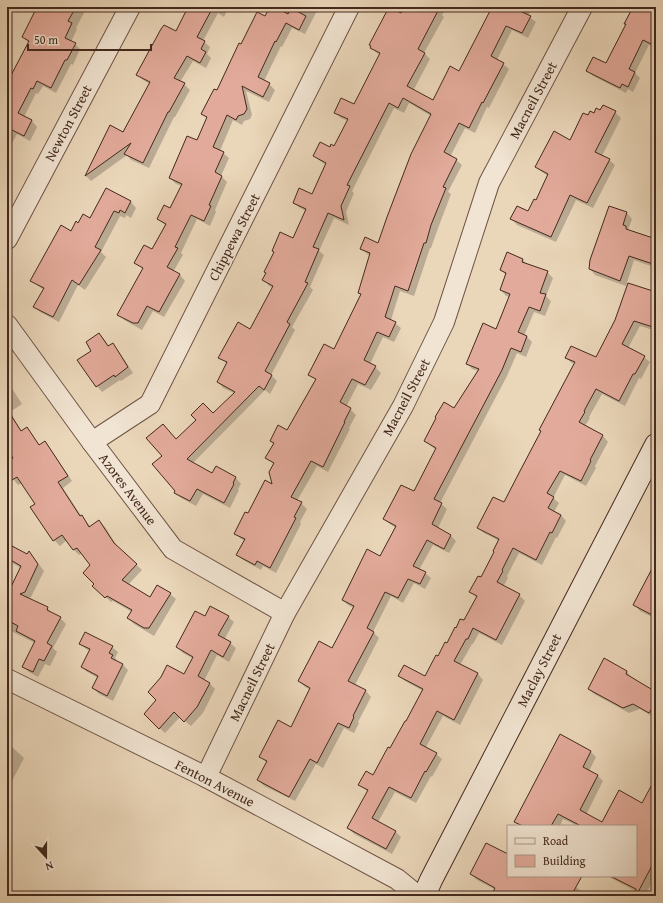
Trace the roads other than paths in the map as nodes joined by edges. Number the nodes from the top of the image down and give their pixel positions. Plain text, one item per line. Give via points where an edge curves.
1 (130, 7) edge
2 (348, 7) edge
3 (582, 7) edge
4 (7, 239) edge
5 (7, 325) edge
6 (92, 442) junction
7 (656, 445) edge
8 (285, 613) junction
9 (7, 679) edge
10 (206, 777) junction
11 (418, 896) edge
12 (424, 896) edge

1 - 4 street, Newton Street
2 - 6 street, Chippewa Street via 150,404
3 - 8 street, Macneil Street via 489,182 444,322 402,406
5 - 6 street, Azores Avenue
6 - 8 street, Azores Avenue via 173,549
7 - 12 street, Maclay Street
8 - 10 street, Macneil Street
9 - 10 street, Fenton Avenue
10 - 11 street, Fenton Avenue via 397,879

